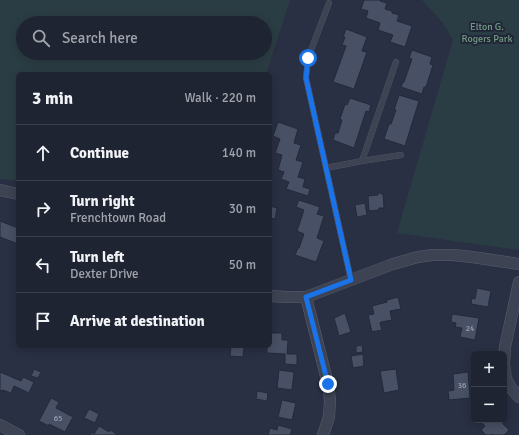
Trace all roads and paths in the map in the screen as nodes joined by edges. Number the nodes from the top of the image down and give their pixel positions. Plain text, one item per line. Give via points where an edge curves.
1 (329, 3) dead end
2 (396, 62) dead end
3 (400, 155) dead end
4 (362, 161) junction
5 (326, 168) junction
6 (0, 190) edge
7 (16, 194) edge
8 (519, 264) edge
9 (351, 280) junction
10 (519, 282) edge
11 (272, 296) edge
12 (306, 297) junction
13 (519, 397) edge
14 (0, 425) edge
15 (19, 435) edge
16 (323, 435) edge

1 - 5 lane via 308,58 306,78
2 - 4 lane
3 - 4 lane
4 - 5 lane
5 - 9 lane
6 - 7 street
8 - 9 street via 453,255 432,255 393,264
9 - 12 street
10 - 13 street via 505,347 504,364 510,388
11 - 12 street
12 - 16 street via 330,400
14 - 15 street

